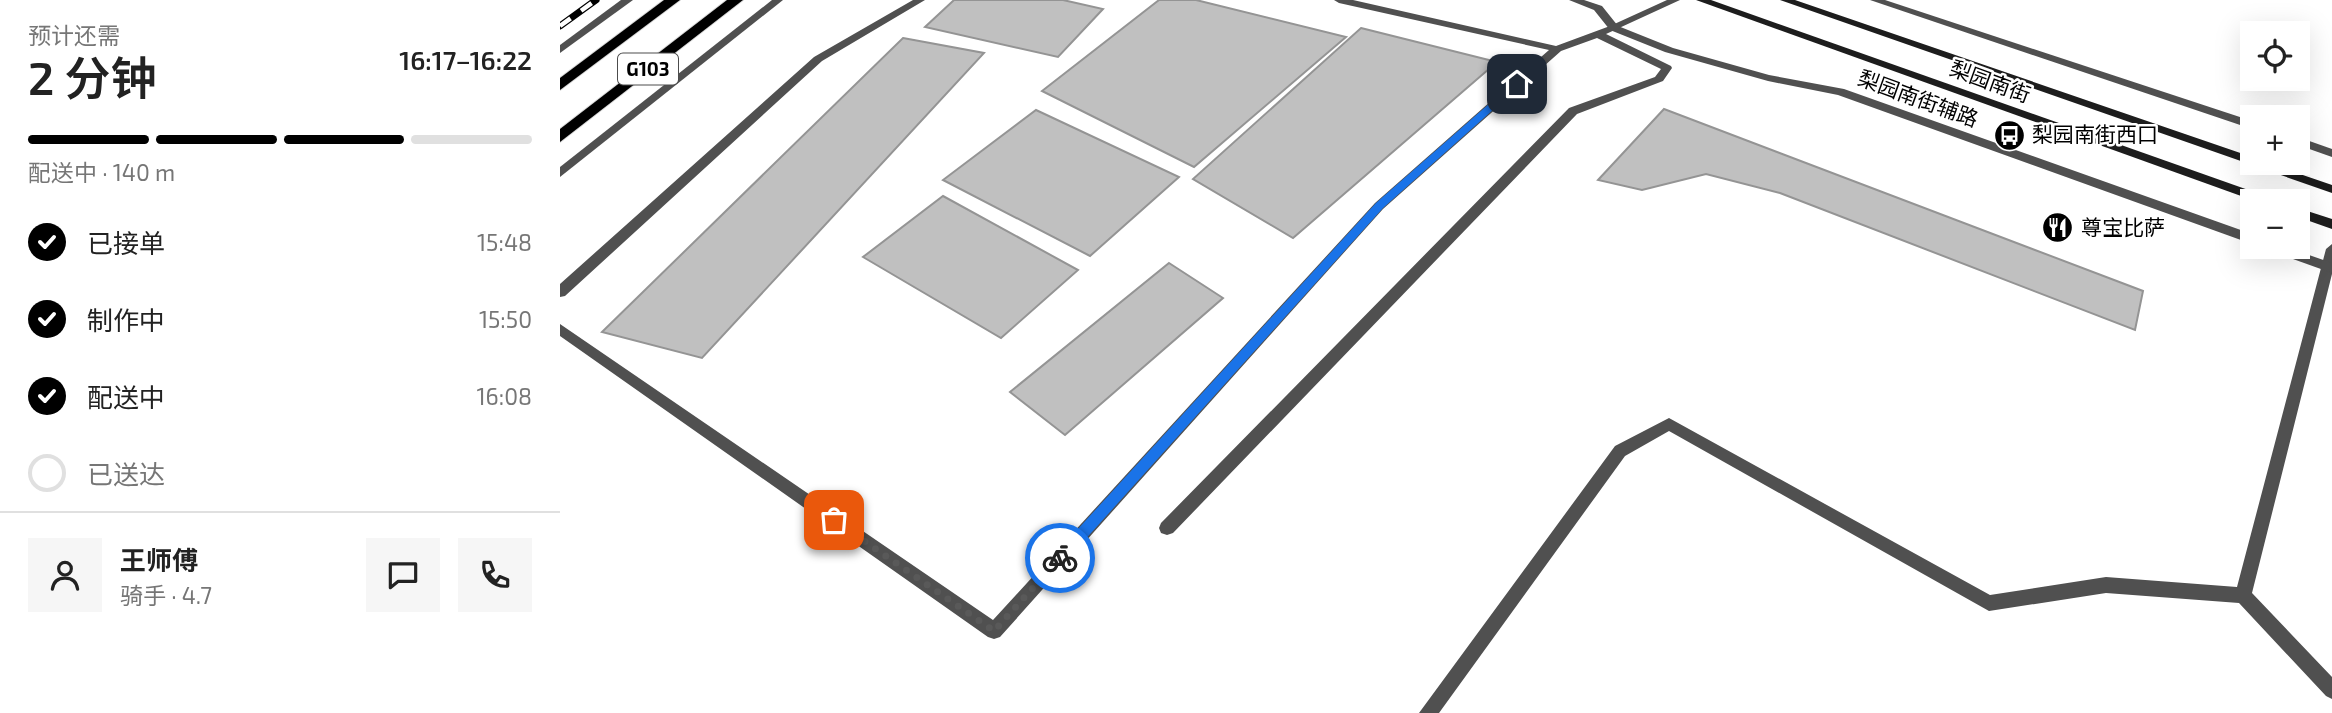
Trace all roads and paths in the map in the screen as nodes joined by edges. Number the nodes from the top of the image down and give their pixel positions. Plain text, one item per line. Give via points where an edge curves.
1 (628, 0) edge
2 (673, 0) edge
3 (736, 0) edge
4 (778, 0) edge
5 (920, 0) edge
6 (1339, 0) edge
7 (1574, 0) edge
8 (1675, 0) edge
9 (1701, 0) edge
10 (1785, 0) edge
11 (1875, 0) edge
12 (1614, 28) junction
13 (1597, 34) junction
14 (1557, 49) junction
15 (560, 50) edge
16 (560, 85) edge
17 (2240, 121) edge
18 (560, 137) edge
19 (2310, 145) edge
20 (2332, 153) edge
21 (2240, 157) edge
22 (560, 173) edge
23 (2292, 175) edge
24 (2332, 189) edge
25 (2240, 192) edge
26 (2310, 217) edge
27 (2332, 225) edge
28 (2240, 235) edge
29 (2332, 249) edge
30 (2307, 259) edge
31 (2330, 267) edge
32 (560, 292) edge
33 (560, 329) edge
34 (1167, 528) dead end
35 (2242, 595) junction
36 (2332, 690) edge
37 (1428, 713) edge

1 - 15 street
2 - 16 highway, G103
3 - 18 highway, G103
4 - 22 street
5 - 32 street via 818,59
6 - 14 street
7 - 12 street, 梨园南街辅路 via 1598,8
8 - 12 street
9 - 25 main road, 梨园南街
10 - 21 main road, 梨园南街
11 - 17 street
12 - 13 street
12 - 28 street, 梨园南街辅路 via 1669,50 1839,92
13 - 14 street
13 - 34 street via 1667,68 1659,79 1573,111
14 - 33 street via 1379,206 994,631
19 - 20 street
23 - 24 main road, 梨园南街
26 - 27 main road
29 - 31 street
30 - 31 street
31 - 35 street
35 - 36 street
35 - 37 street via 2106,585 1989,603 1669,424 1620,451

